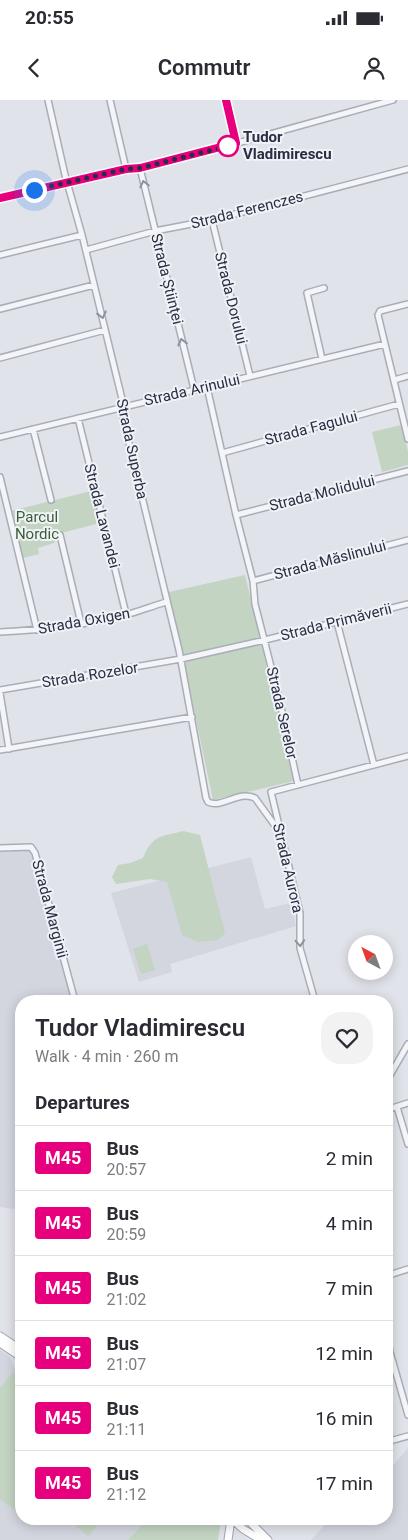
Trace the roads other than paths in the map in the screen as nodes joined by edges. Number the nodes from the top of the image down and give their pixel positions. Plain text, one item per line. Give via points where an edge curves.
1 (48, 100) edge
2 (110, 100) edge
3 (226, 100) edge
4 (390, 100) edge
5 (236, 143) junction
6 (140, 168) junction
7 (126, 169) junction
8 (408, 169) edge
9 (68, 183) junction
10 (0, 198) edge
11 (212, 220) junction
12 (155, 231) junction
13 (82, 235) junction
14 (86, 250) junction
15 (0, 255) edge
16 (94, 285) junction
17 (324, 288) dead end
18 (408, 304) edge
19 (0, 309) edge
20 (106, 330) junction
21 (385, 344) junction
22 (0, 358) edge
23 (322, 359) junction
24 (250, 376) junction
25 (408, 376) edge
26 (394, 380) junction
27 (207, 387) junction
28 (194, 389) junction
29 (399, 404) junction
30 (123, 407) junction
31 (78, 418) junction
32 (33, 429) junction
33 (0, 437) edge
34 (408, 439) edge
35 (222, 453) junction
36 (408, 471) edge
37 (0, 477) edge
38 (50, 500) dead end
39 (236, 515) junction
40 (60, 535) dead end
41 (408, 540) edge
42 (253, 581) junction
43 (166, 602) junction
44 (408, 604) edge
45 (126, 614) junction
46 (337, 622) junction
47 (81, 623) junction
48 (37, 630) junction
49 (0, 632) edge
50 (265, 640) junction
51 (181, 660) junction
52 (0, 691) edge
53 (192, 717) junction
54 (9, 749) junction
55 (0, 750) edge
56 (408, 756) edge
57 (374, 765) junction
58 (298, 785) junction
59 (280, 830) junction
60 (0, 848) edge
61 (73, 995) edge
62 (313, 995) edge
63 (408, 1044) edge
64 (393, 1070) edge
65 (408, 1103) edge
66 (397, 1107) junction
67 (393, 1108) edge
68 (408, 1144) edge
69 (408, 1269) edge
70 (393, 1274) edge
71 (0, 1336) edge
72 (0, 1343) edge
73 (15, 1346) edge
74 (15, 1353) edge
75 (393, 1362) edge
76 (408, 1415) edge
77 (408, 1436) edge
78 (393, 1440) edge
79 (231, 1525) edge
80 (239, 1525) edge
81 (253, 1525) edge
82 (228, 1540) edge
83 (262, 1540) edge
84 (268, 1540) edge

1 - 9 street, Strada Superba
2 - 7 street
3 - 5 street
4 - 5 street
5 - 6 street
6 - 7 street
12 -> 6 street, Strada Științei
7 - 9 street
8 - 11 street, Strada Ferenczes
9 - 10 street
9 - 13 street, Strada Superba
11 - 12 street, Strada Ferenczes
11 - 24 street, Strada Dorului
12 - 14 street, Strada Ferenczes
28 -> 12 street, Strada Științei
13 - 14 street, Strada Superba
13 - 15 street
14 - 16 street, Strada Superba
16 - 19 street
16 -> 20 street, Strada Superba
17 - 23 street via 307,293
18 - 21 street via 378,313
20 - 22 street
20 - 30 street, Strada Superba
21 - 23 street, Strada Arinului
21 - 26 street
23 - 24 street, Strada Arinului
24 - 27 street, Strada Arinului
25 - 26 street
26 - 29 street
27 - 28 street, Strada Arinului
27 - 35 street
28 - 30 street, Strada Arinului
29 - 34 street
29 - 35 street, Strada Fagului
30 - 31 street, Strada Arinului
30 - 43 street, Strada Superba
31 - 32 street, Strada Arinului
31 - 45 street, Strada Lavandei
32 - 33 street, Strada Arinului
32 - 38 street
35 - 39 street, Strada Serelor
36 - 39 street, Strada Molidului
37 - 48 street
39 - 42 street, Strada Serelor
40 - 47 street
41 - 42 street, Strada Măslinului
42 - 50 street, Strada Serelor via 255,605
43 - 45 street, Strada Oxigen
43 - 51 street, Strada Superba
44 - 46 street, Strada Primăverii
45 - 47 street, Strada Oxigen
46 - 50 street, Strada Primăverii
46 - 57 street
47 - 48 street, Strada Oxigen
48 - 49 street, Strada Oxigen
50 - 51 street, Strada Primăverii
50 - 58 street, Strada Serelor
51 - 52 street, Strada Rozelor
51 - 53 street, Strada Superba
52 - 54 street
53 - 54 street
53 - 59 street, Strada Superba via 208,802 215,804 241,796 255,798
54 - 55 street
56 - 57 street
57 - 58 street
58 - 59 street, Strada Aurora via 271,792
59 -> 62 street, Strada Aurora via 300,913 300,948
60 - 61 street, Strada Marginii via 31,847 35,853
63 - 64 street
65 - 66 street
66 - 67 street
66 - 68 street
69 - 70 street
71 - 73 main road
72 - 74 main road
75 - 76 street
77 - 78 street
79 - 82 main road
80 - 83 main road
81 - 84 main road

